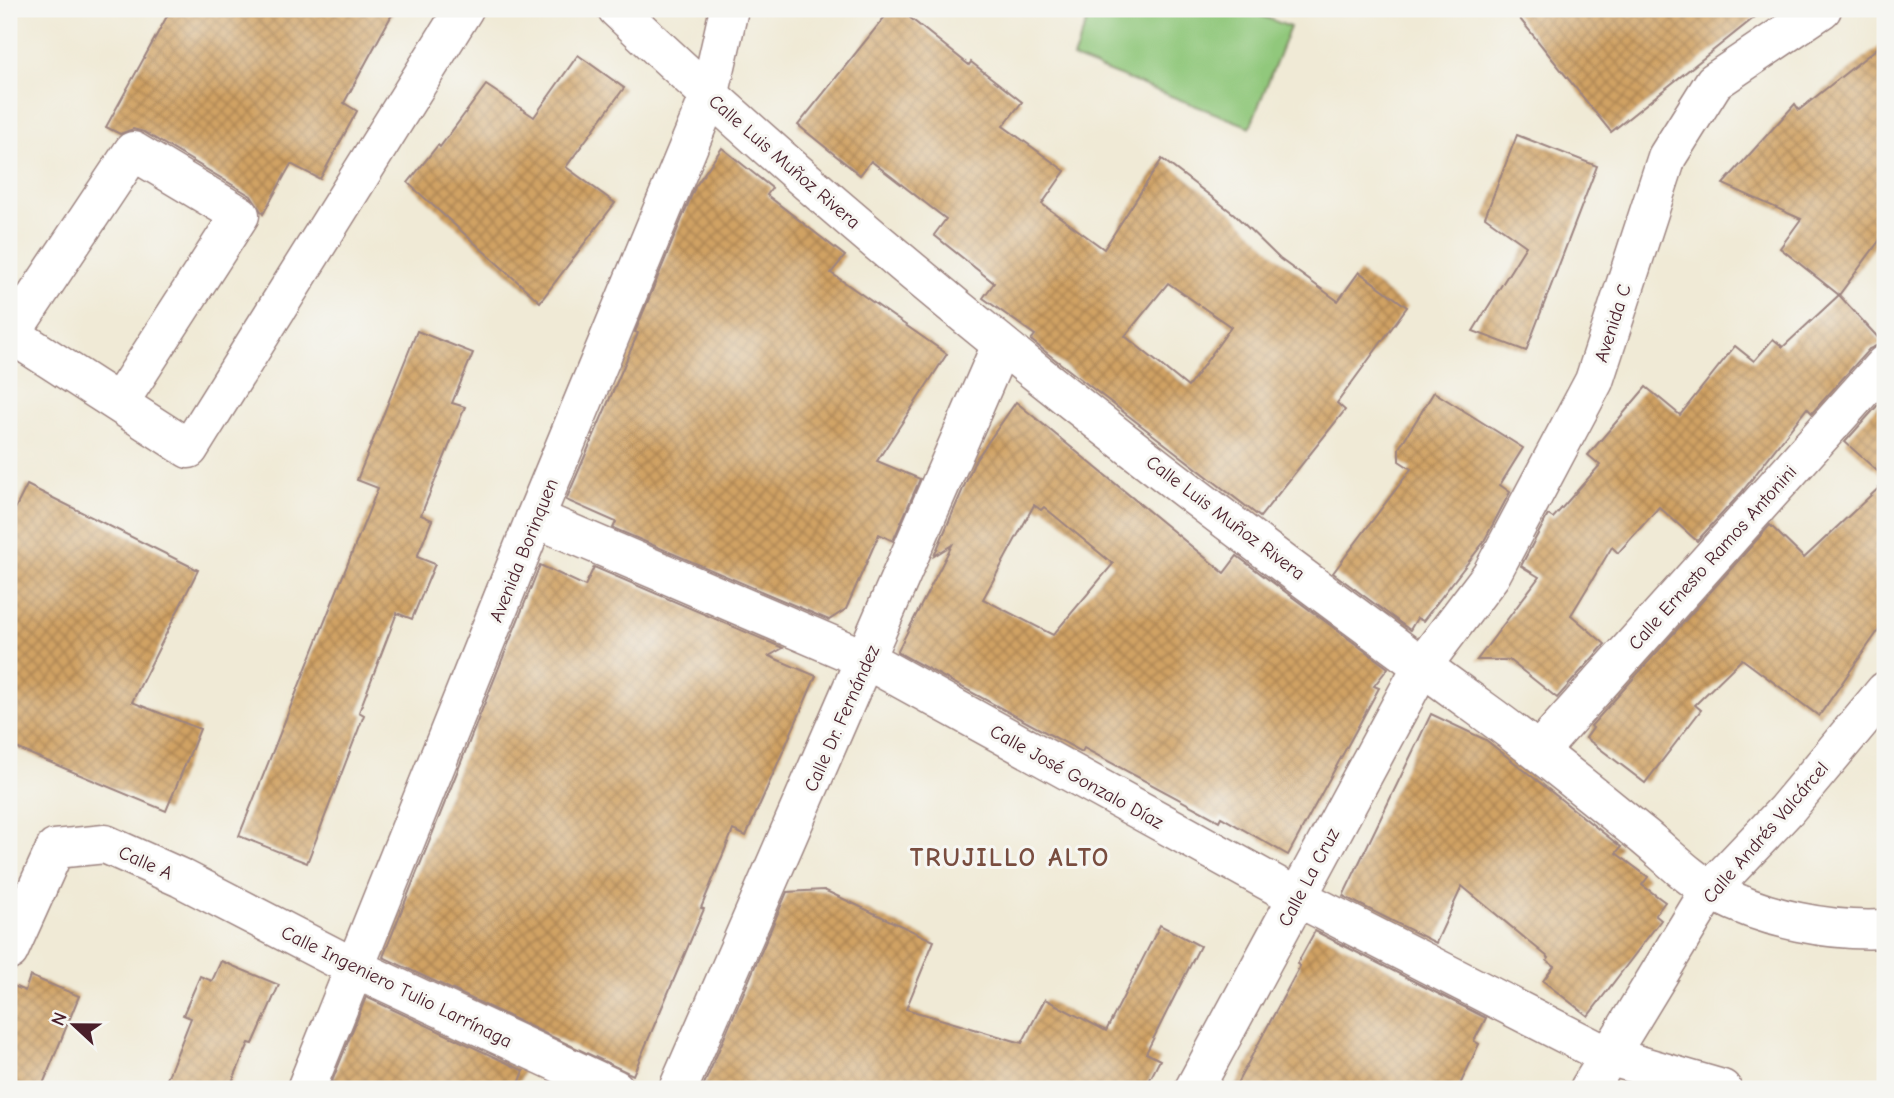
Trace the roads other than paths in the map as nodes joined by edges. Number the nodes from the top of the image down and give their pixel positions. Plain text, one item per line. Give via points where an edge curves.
1 (464, 9) edge
2 (617, 9) edge
3 (729, 9) edge
4 (1822, 9) edge
5 (709, 97) junction
6 (1000, 345) junction
7 (1885, 364) edge
8 (119, 403) junction
9 (535, 518) junction
10 (867, 660) junction
11 (1422, 666) junction
12 (1885, 691) edge
13 (1539, 751) junction
14 (181, 878) joint
15 (1710, 890) junction
16 (1297, 897) junction
17 (1885, 929) edge
18 (9, 951) edge
19 (355, 968) junction
20 (1608, 1056) junction
21 (306, 1089) edge
22 (615, 1089) edge
23 (678, 1089) edge
24 (1194, 1089) edge
25 (1590, 1089) edge
26 (1722, 1089) edge

1 - 8 street via 189,449
2 - 5 street, Calle Luis Muñoz Rivera
3 - 5 street, Avenida Borinquen
4 - 11 street, Avenida C via 1714,82 1667,157 1594,381 1491,575
5 - 6 street, Calle Luis Muñoz Rivera
5 - 9 street, Avenida Borinquen
6 - 10 street, Calle Dr. Fernández
6 - 11 street, Calle Luis Muñoz Rivera
7 - 13 street, Calle Ernesto Ramos Antonini
8 - 8 street via 11,334 133,151 240,215
9 - 10 street, Calle José Gonzalo Díaz
9 - 19 street, Avenida Borinquen
10 - 16 street, Calle José Gonzalo Díaz
10 - 23 street, Calle Dr. Fernández
11 - 13 street, Calle Luis Muñoz Rivera
11 - 16 street, Calle La Cruz
12 - 15 street, Calle Andrés Valcárcel via 1786,810
13 - 15 street, Calle Luis Muñoz Rivera
14 - 18 street, Calle A via 105,844 55,849
14 - 19 street, Calle Ingeniero Tulio Larrínaga
15 - 17 street, Calle Luis Muñoz Rivera via 1746,909 1853,931
15 - 20 street, Calle Andrés Valcárcel
16 - 20 street, Calle José Gonzalo Díaz
16 - 24 street, Calle La Cruz
19 - 21 street, Avenida Borinquen
19 - 22 street, Calle Ingeniero Tulio Larrínaga
20 - 25 street, Calle Andrés Valcárcel
20 - 26 street, Calle José Gonzalo Díaz

